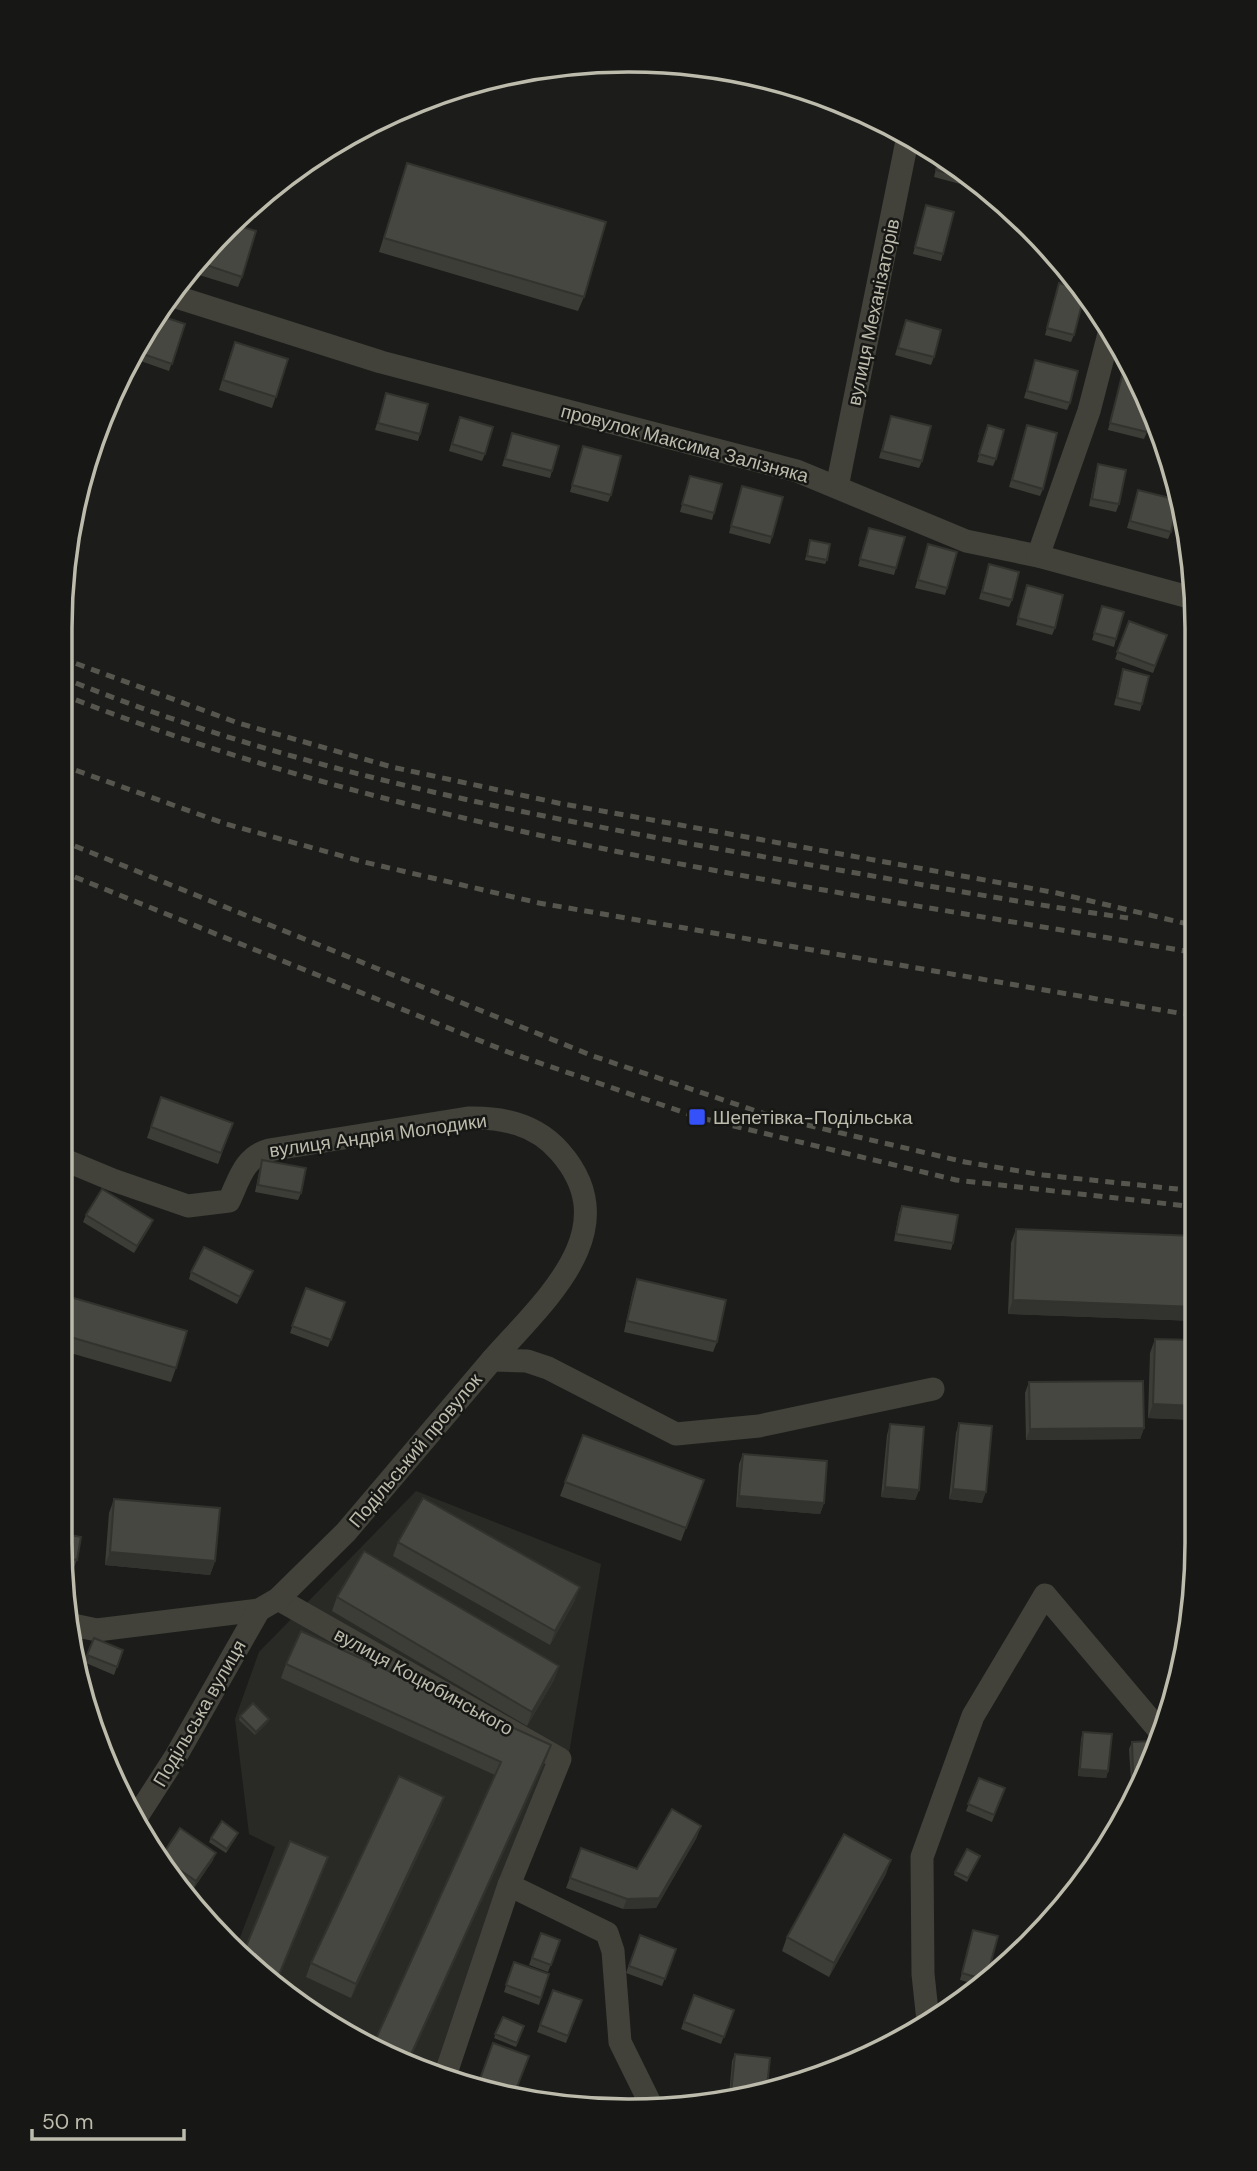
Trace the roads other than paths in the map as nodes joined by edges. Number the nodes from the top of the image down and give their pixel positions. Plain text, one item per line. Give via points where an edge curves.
1 (906, 145) edge
2 (181, 298) edge
3 (1107, 343) edge
4 (836, 487) junction
5 (1038, 556) junction
6 (1184, 596) edge
7 (72, 1162) edge
8 (492, 1360) junction
9 (933, 1389) dead end
10 (269, 1605) junction
11 (79, 1626) edge
12 (1155, 1725) edge
13 (141, 1811) edge
14 (509, 1885) junction
15 (927, 2012) edge
16 (447, 2069) edge
17 (648, 2098) edge

1 - 4 street, вулиця Механізаторів
2 - 4 street, провулок Максима Залізняка via 381,362 797,471
3 - 5 street via 1089,411
4 - 5 street, провулок Максима Залізняка via 966,541
5 - 6 street, провулок Максима Залізняка
7 - 8 street, вулиця Андрія Молодики via 188,1206 229,1201 247,1161 268,1150 468,1118 493,1117 536,1131 555,1146 583,1184 585,1236 551,1290
8 - 9 street, Подільський провулок via 527,1361 548,1368 676,1434 759,1426
8 - 10 street, Подільський провулок via 346,1531
10 - 11 street via 97,1630
10 - 13 street, Подільська вулиця
10 - 14 street, вулиця Коцюбинського via 560,1759
12 - 15 street via 1045,1595 973,1716 922,1857
14 - 16 street
14 - 17 street via 607,1933 613,1951 620,2042

